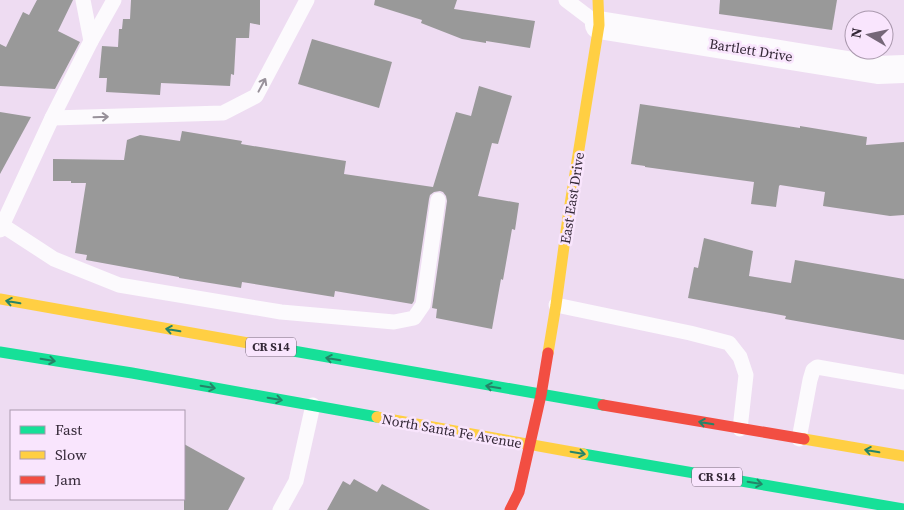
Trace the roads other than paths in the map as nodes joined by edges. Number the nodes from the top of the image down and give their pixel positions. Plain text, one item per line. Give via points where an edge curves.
1 (83, 0) edge
2 (114, 0) edge
3 (307, 0) edge
4 (566, 0) edge
5 (598, 12) edge
6 (92, 41) junction
7 (904, 69) edge
8 (52, 118) junction
9 (438, 200) dead end
10 (1, 228) edge
11 (0, 299) edge
12 (556, 304) junction
13 (0, 352) edge
14 (904, 382) edge
15 (542, 396) junction
16 (313, 406) junction
17 (740, 429) junction
18 (799, 439) junction
19 (530, 445) junction
20 (904, 456) edge
21 (904, 509) edge
22 (280, 510) edge
23 (510, 510) edge

1 - 6 lane
2 - 6 lane
8 -> 3 lane via 223,113 256,96
4 - 5 lane
5 - 7 street, Bartlett Drive via 878,70
5 - 12 main road, East East Drive
6 - 8 lane
8 - 10 lane
9 - 10 lane via 423,305 414,318 394,322 281,312 119,285 54,259
15 -> 11 main road, CR S14
12 - 15 main road, East East Drive
12 - 17 lane via 729,343 740,357 746,375
13 -> 16 main road, North Santa Fe Avenue / CR S14
14 - 18 lane via 817,367 810,380
17 -> 15 main road, CR S14
15 - 19 main road, East East Drive
16 - 19 main road, North Santa Fe Avenue / CR S14
16 - 22 lane via 296,481
17 - 18 main road, CR S14
20 -> 18 main road, CR S14
19 -> 21 main road, North Santa Fe Avenue / CR S14
19 - 23 main road, East East Drive via 519,492

